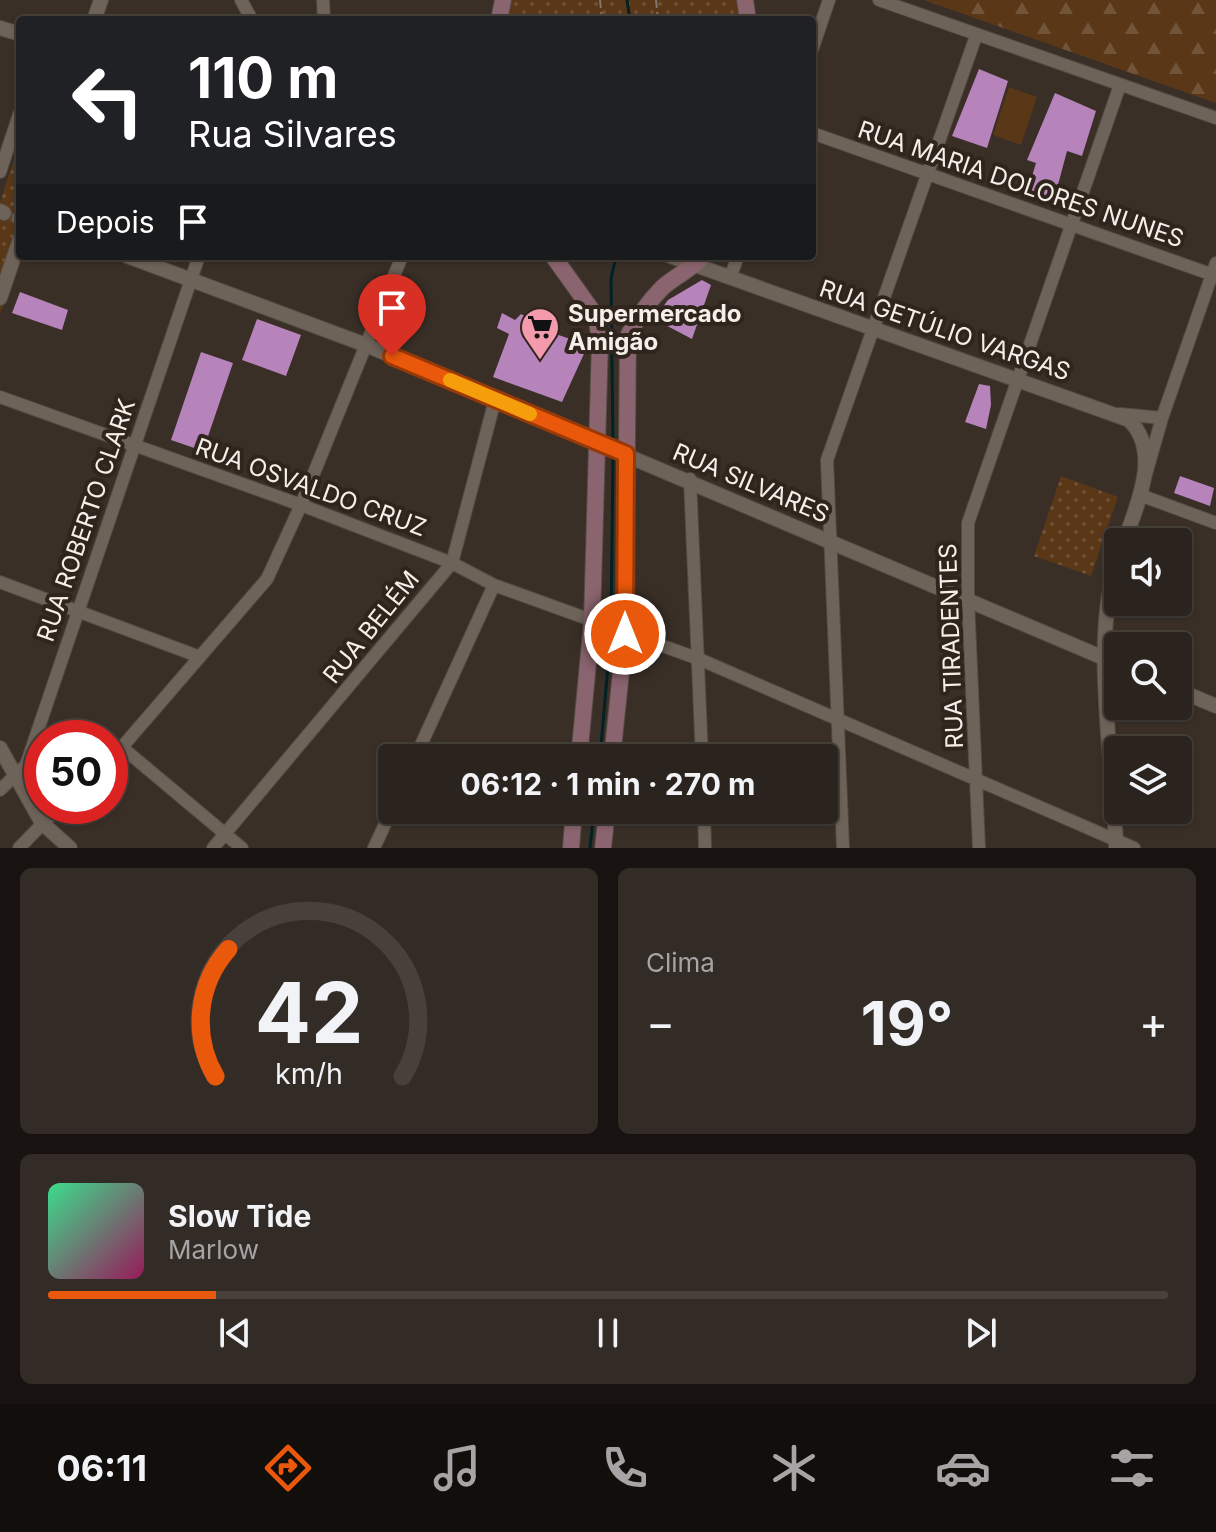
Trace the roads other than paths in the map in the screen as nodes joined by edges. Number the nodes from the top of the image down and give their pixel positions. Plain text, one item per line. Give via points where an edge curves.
1 (829, 0) edge
2 (879, 0) edge
3 (976, 36) junction
4 (816, 38) edge
5 (1120, 85) junction
6 (1216, 118) edge
7 (16, 124) edge
8 (816, 134) edge
9 (0, 172) edge
10 (928, 173) junction
11 (1071, 225) junction
12 (16, 251) edge
13 (138, 260) edge
14 (198, 260) edge
15 (400, 260) edge
16 (556, 260) edge
17 (737, 260) edge
18 (699, 261) edge
19 (1215, 271) edge
20 (730, 278) junction
21 (192, 279) junction
22 (0, 298) edge
23 (872, 328) junction
24 (366, 345) junction
25 (1018, 379) junction
26 (0, 397) edge
27 (495, 400) junction
28 (1113, 413) junction
29 (1162, 418) junction
30 (135, 446) junction
31 (612, 448) junction
32 (690, 479) junction
33 (1140, 495) junction
34 (301, 505) junction
35 (1216, 523) edge
36 (1129, 528) edge
37 (830, 540) junction
38 (452, 563) junction
39 (0, 582) edge
40 (494, 585) junction
41 (968, 600) junction
42 (79, 610) junction
43 (598, 624) junction
44 (622, 632) junction
45 (200, 657) junction
46 (699, 659) junction
47 (1104, 659) edge
48 (1192, 696) edge
49 (1216, 706) edge
50 (839, 718) junction
51 (1113, 720) edge
52 (128, 744) edge
53 (421, 744) edge
54 (581, 744) edge
55 (613, 744) edge
56 (702, 744) edge
57 (0, 748) edge
58 (128, 752) edge
59 (16, 777) junction
60 (978, 780) junction
61 (0, 790) edge
62 (24, 791) edge
63 (41, 824) edge
64 (43, 824) edge
65 (385, 824) edge
66 (573, 824) edge
67 (606, 824) edge
68 (704, 824) edge
69 (226, 834) junction
70 (1116, 844) edge
71 (19, 848) edge
72 (70, 848) edge
73 (213, 848) edge
74 (242, 848) edge
75 (374, 848) edge
76 (571, 848) edge
77 (603, 848) edge
78 (705, 848) edge
79 (843, 848) edge
80 (979, 848) edge
81 (1134, 848) edge

1 - 4 street
2 - 3 street
3 - 5 street
3 - 10 street
5 - 6 street
5 - 11 street, RUA TIRADENTES
7 - 9 street
8 - 10 street, RUA MARIA DOLORES NUNES
10 - 11 street, RUA MARIA DOLORES NUNES
10 - 23 street
11 - 19 street, RUA MARIA DOLORES NUNES
11 - 25 street, RUA TIRADENTES
12 - 22 street
13 - 21 street, RUA SILVARES
14 - 21 street, RUA ROBERTO CLARK
15 - 24 street
16 - 31 main road via 596,316
17 - 20 street
18 - 20 street, RUA GETÚLIO VARGAS
18 - 31 main road via 664,286 628,336
19 - 29 street
20 - 23 street, RUA GETÚLIO VARGAS
21 - 24 street, RUA SILVARES
21 - 30 street, RUA ROBERTO CLARK
23 - 25 street, RUA GETÚLIO VARGAS
23 - 37 street via 827,460
24 - 27 street, RUA SILVARES
24 - 34 street
25 - 28 street, RUA GETÚLIO VARGAS
25 - 41 street, RUA TIRADENTES via 968,523
26 - 30 street, RUA OSVALDO CRUZ
27 - 31 street, RUA SILVARES
27 - 38 street, RUA BELÉM
28 - 29 street, RUA GETÚLIO VARGAS
28 - 33 street via 1129,420 1143,441
29 - 33 street
30 - 34 street, RUA OSVALDO CRUZ
30 - 42 street, RUA ROBERTO CLARK
31 - 32 street, RUA SILVARES
31 - 43 main road
31 - 44 main road
32 - 37 street, RUA SILVARES
32 - 46 street
33 - 35 street
33 - 36 street
34 - 38 street, RUA OSVALDO CRUZ
34 - 45 street via 267,579
37 - 41 street, RUA SILVARES
37 - 50 street
38 - 40 street, RUA OSVALDO CRUZ
38 - 69 street, RUA BELÉM
39 - 42 street
40 - 43 street, RUA OSVALDO CRUZ
40 - 53 street
41 - 47 street, RUA SILVARES
41 - 60 street, RUA TIRADENTES
42 - 45 street
42 - 59 street, RUA ROBERTO CLARK via 26,765
43 - 44 street, RUA OSVALDO CRUZ
43 - 54 main road
44 - 46 street, RUA OSVALDO CRUZ
44 - 55 main road
45 - 52 street
46 - 50 street, RUA OSVALDO CRUZ
46 - 56 street
48 - 49 street
50 - 60 street, RUA OSVALDO CRUZ
50 - 79 street
51 - 70 street
57 - 59 street
58 - 69 street
59 - 61 street, RUA ROBERTO CLARK
59 - 62 street
60 - 70 street, RUA OSVALDO CRUZ
60 - 80 street, RUA TIRADENTES
63 - 71 street
64 - 72 street
65 - 75 street
66 - 76 main road
67 - 77 main road
68 - 78 street
69 - 73 street, RUA BELÉM
69 - 74 street
70 - 81 street, RUA OSVALDO CRUZ

